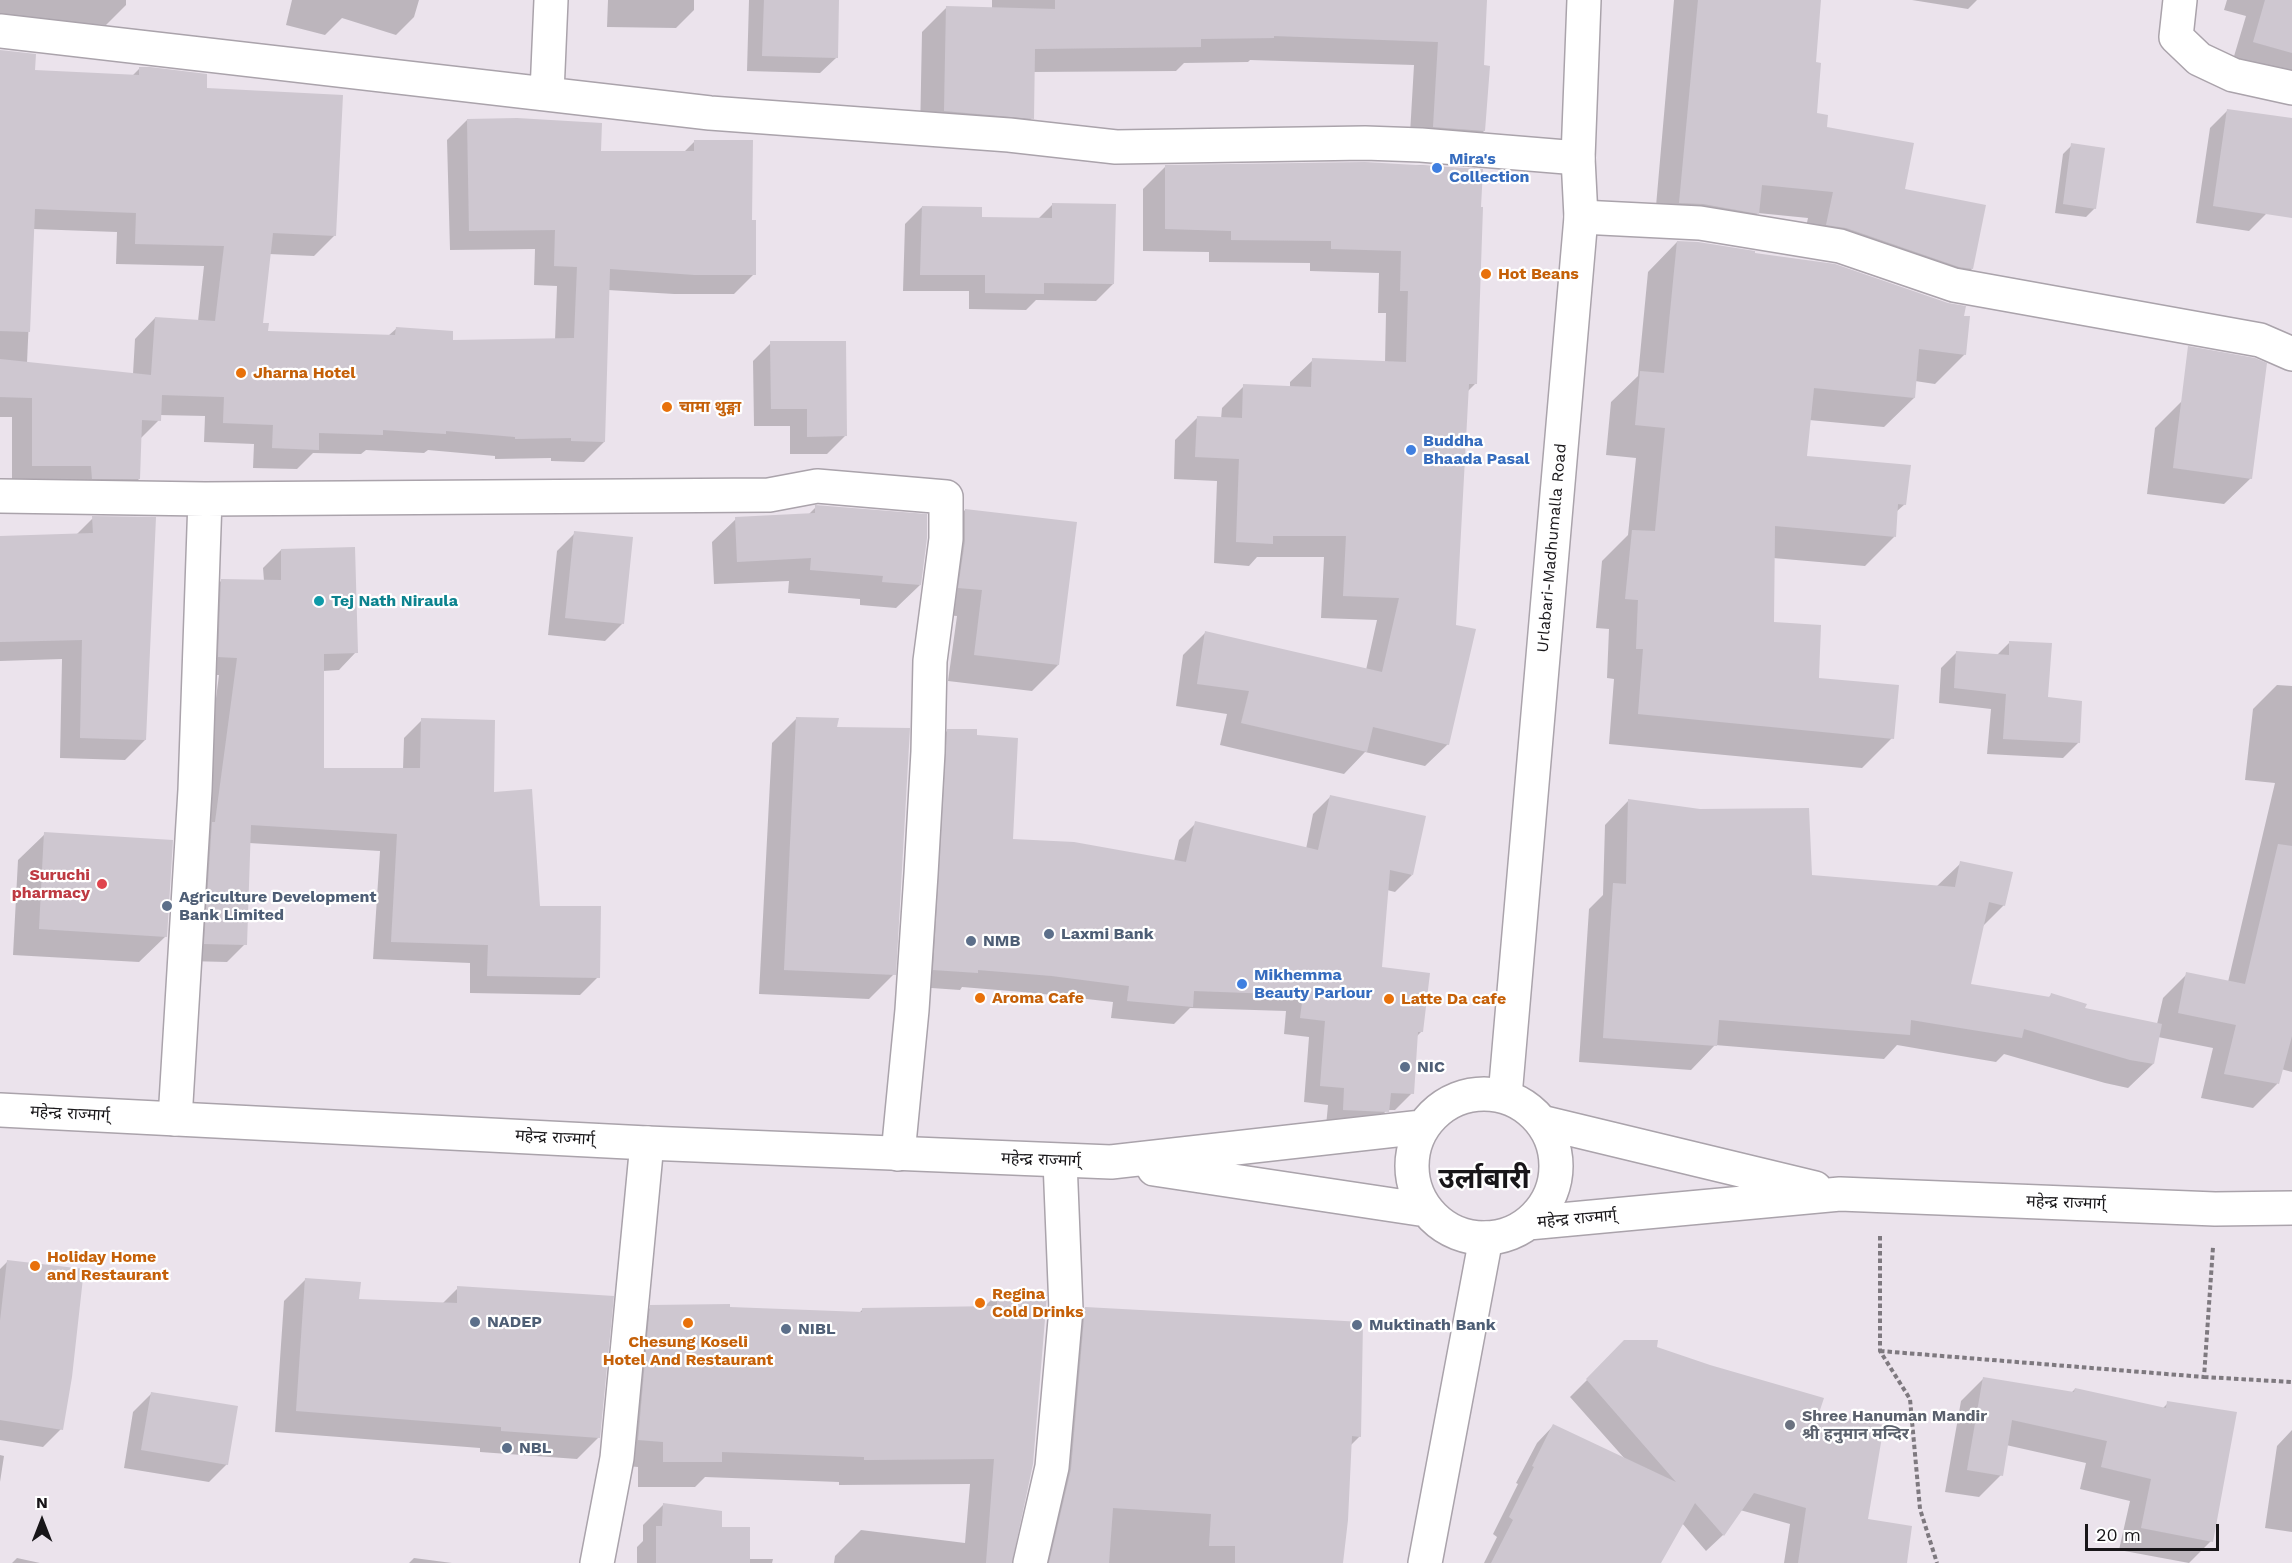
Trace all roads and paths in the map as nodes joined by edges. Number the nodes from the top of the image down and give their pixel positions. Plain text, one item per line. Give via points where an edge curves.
1 (551, 0) edge
2 (1584, 0) edge
3 (2180, 0) edge
4 (0, 31) edge
5 (2292, 88) edge
6 (547, 93) junction
7 (1578, 158) junction
8 (1581, 217) junction
9 (2292, 354) edge
10 (0, 496) edge
11 (206, 499) junction
12 (1504, 1096) junction
13 (0, 1110) edge
14 (176, 1119) junction
15 (1541, 1122) junction
16 (1422, 1127) junction
17 (647, 1143) junction
18 (898, 1154) junction
19 (1060, 1161) junction
20 (1111, 1162) junction
21 (1840, 1194) junction
22 (1880, 1196) junction
23 (2292, 1208) edge
24 (2215, 1209) junction
25 (1426, 1210) junction
26 (1528, 1223) junction
27 (1486, 1238) junction
28 (1880, 1351) junction
29 (2204, 1377) junction
30 (2292, 1382) edge
31 (597, 1563) edge
32 (1030, 1563) edge
33 (1425, 1563) edge
34 (1937, 1563) edge

1 - 6 main road
2 - 7 main road, Urlabari-Madhumalla Road
3 - 5 main road via 2176,37 2199,59 2233,75
4 - 6 main road
6 - 7 main road via 710,113 1009,135 1116,147 1365,143
7 - 8 main road, Urlabari-Madhumalla Road
8 - 9 main road via 1700,223 1840,246 1954,285 2260,340
8 - 12 main road, Urlabari-Madhumalla Road
10 - 11 main road
11 - 14 main road via 195,790
11 - 18 main road via 769,495 817,486 946,497 946,539 930,661 921,874
12 - 15 main road
12 - 16 main road via 1459,1098 1439,1109
13 - 14 main road, महेन्द्र राज्मार्ग्
14 - 17 main road, महेन्द्र राज्मार्ग्
15 - 21 main road, महेन्द्र राज्मार्ग्
15 - 26 main road via 1552,1142 1557,1164 1544,1207
16 - 20 main road, महेन्द्र राज्मार्ग्
16 - 25 main road via 1414,1145 1411,1168 1415,1190
17 - 18 main road, महेन्द्र राज्मार्ग्
17 - 31 main road via 617,1458
18 - 19 main road, महेन्द्र राज्मार्ग्
19 - 20 main road, महेन्द्र राज्मार्ग्
19 - 32 main road via 1066,1309 1052,1467
20 - 25 main road, महेन्द्र राज्मार्ग्
21 - 22 main road, महेन्द्र राज्मार्ग्
21 - 26 main road, महेन्द्र राज्मार्ग्
22 - 24 main road, महेन्द्र राज्मार्ग्
22 - 28 path
23 - 24 main road, महेन्द्र राज्मार्ग्
24 - 29 path
25 - 27 main road via 1463,1236
26 - 27 main road via 1508,1234
27 - 33 main road
28 - 29 path
28 - 34 path via 1910,1400 1920,1509
29 - 30 path

